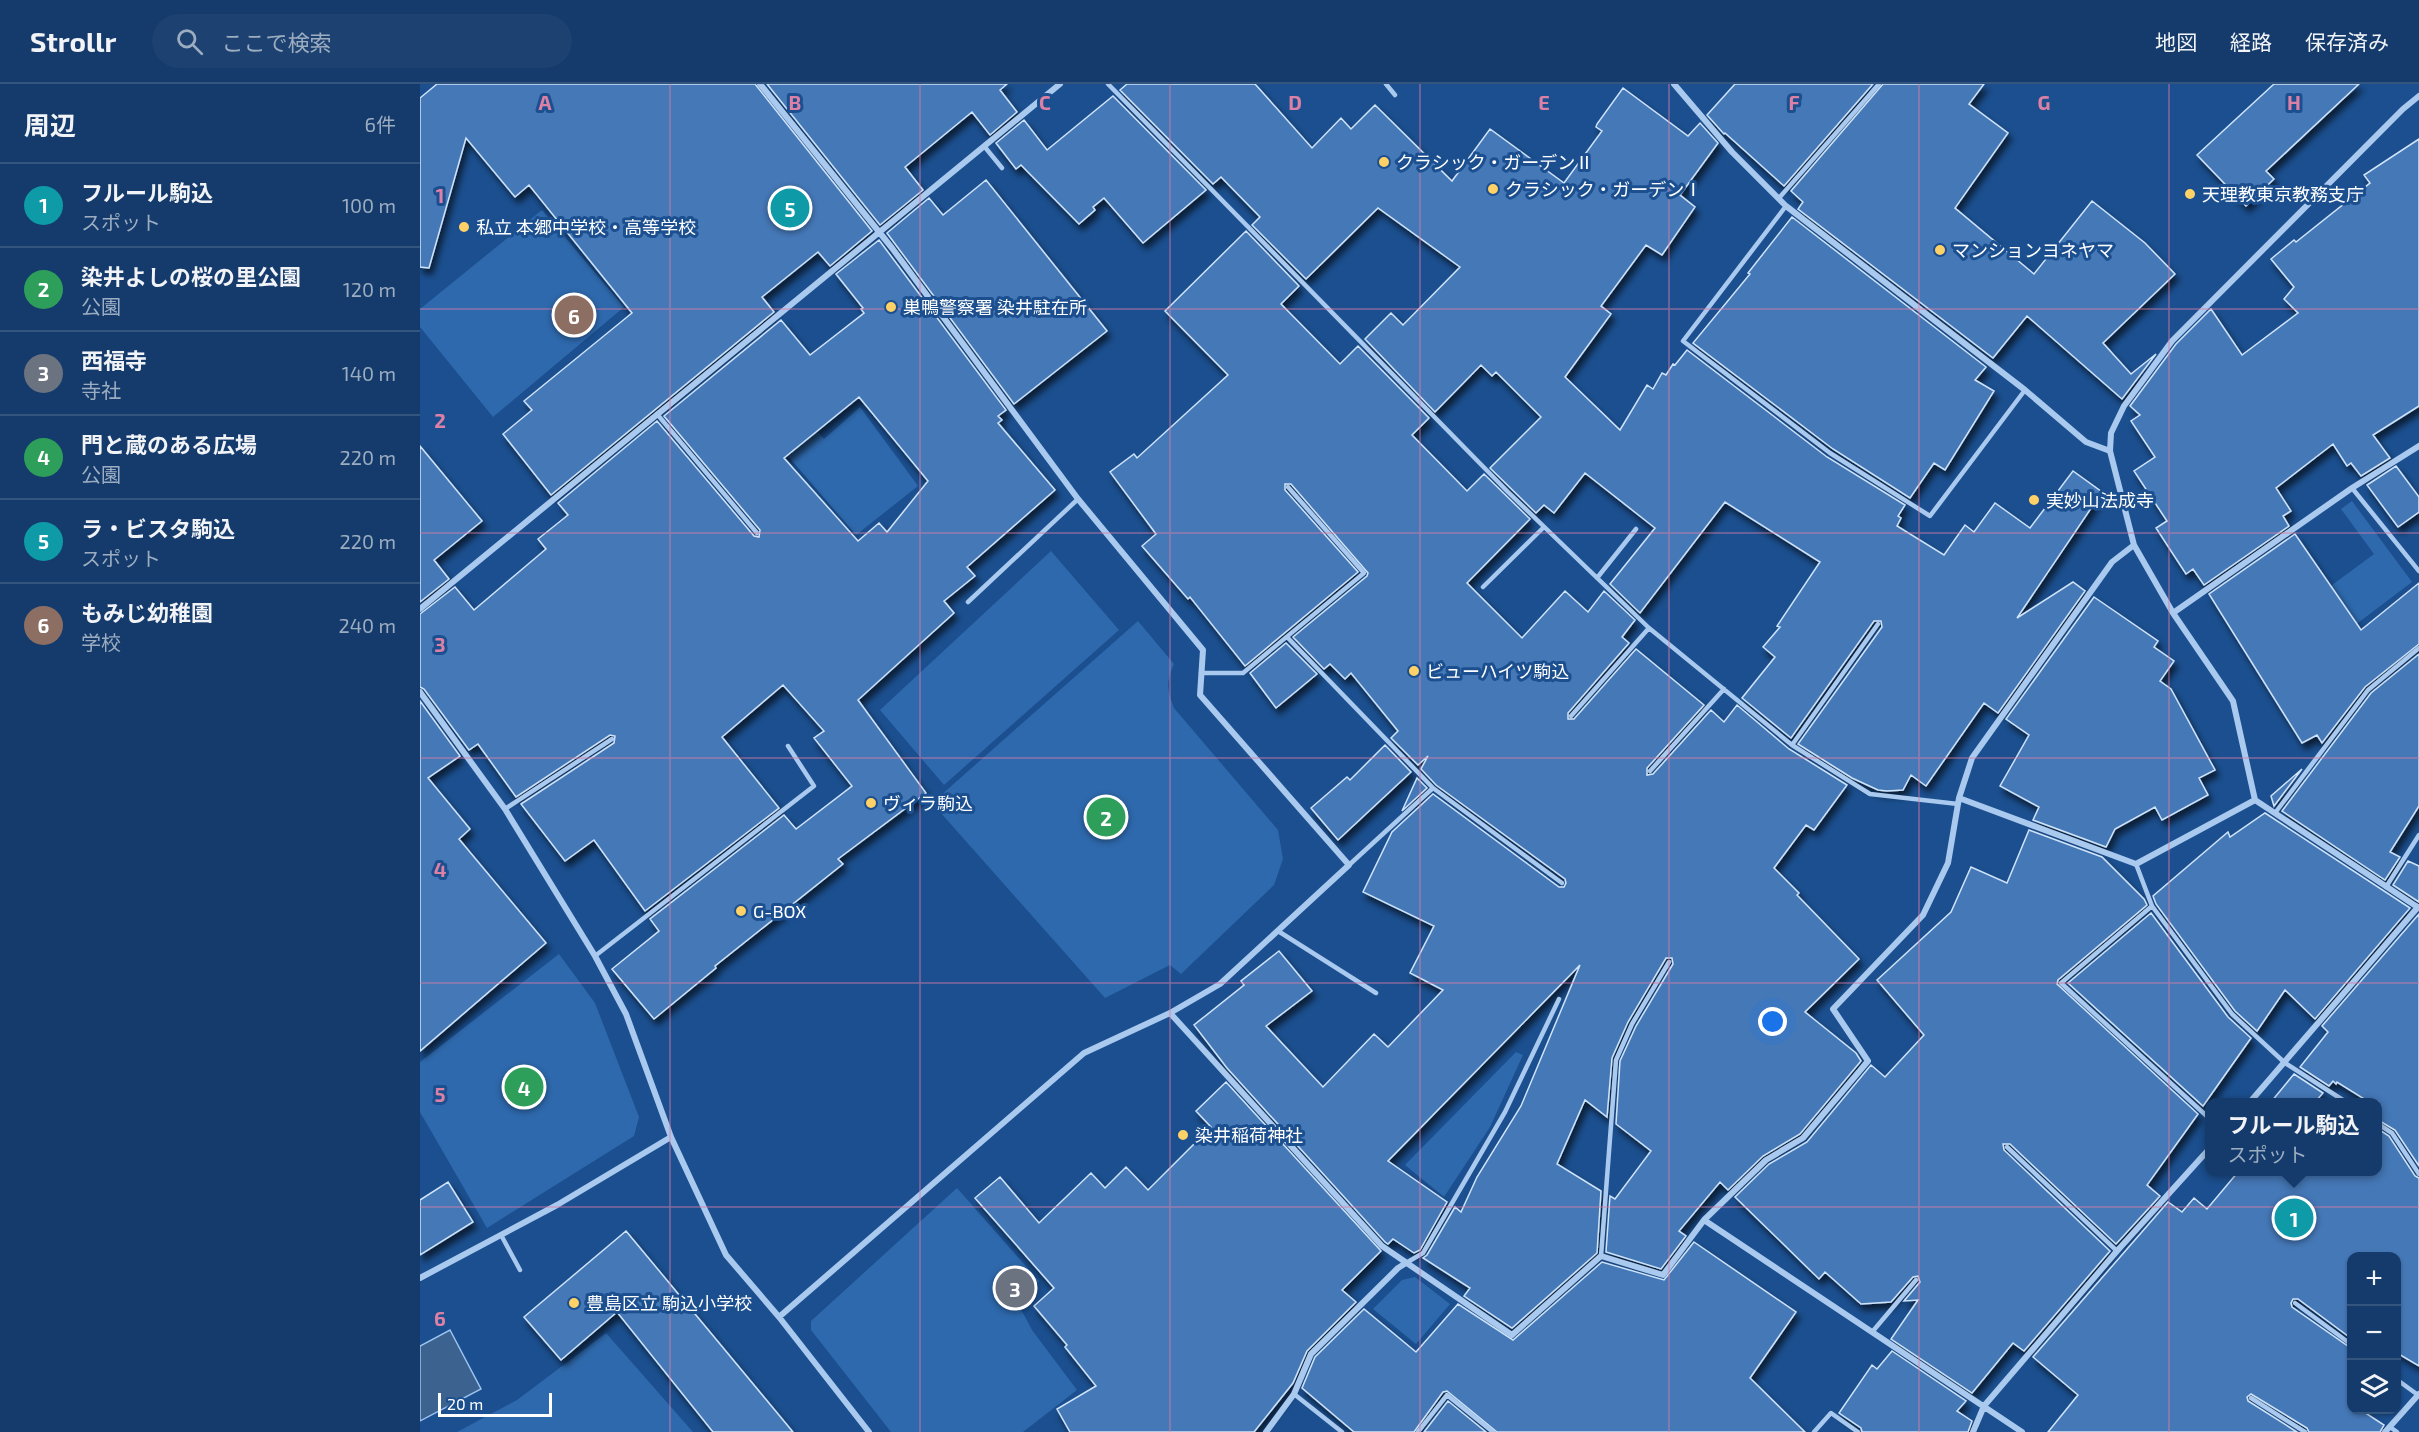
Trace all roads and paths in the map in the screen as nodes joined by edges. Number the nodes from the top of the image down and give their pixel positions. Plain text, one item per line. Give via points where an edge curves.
1 (760, 84) edge
2 (1060, 84) edge
3 (1108, 84) edge
4 (1386, 84) edge
5 (1674, 84) edge
6 (1879, 84) edge
7 (1395, 95) dead end
8 (2419, 96) edge
9 (984, 146) junction
10 (1002, 168) dead end
11 (1779, 198) junction
12 (1786, 206) junction
13 (879, 232) junction
14 (2025, 390) junction
15 (657, 414) junction
16 (2419, 446) edge
17 (2110, 451) junction
18 (1288, 487) dead end
19 (2352, 488) junction
20 (1078, 499) junction
21 (1544, 527) junction
22 (1636, 529) dead end
23 (757, 533) dead end
24 (2134, 545) junction
25 (2419, 571) edge
26 (1597, 578) junction
27 (1483, 586) dead end
28 (968, 602) dead end
29 (420, 609) edge
30 (2173, 613) junction
31 (1878, 624) dead end
32 (1649, 628) junction
33 (1287, 637) junction
34 (2419, 648) edge
35 (1201, 673) junction
36 (1724, 689) junction
37 (420, 692) edge
38 (1570, 716) dead end
39 (612, 739) dead end
40 (1792, 745) junction
41 (788, 746) dead end
42 (1650, 771) dead end
43 (1433, 788) junction
44 (1959, 801) junction
45 (2255, 801) junction
46 (505, 808) junction
47 (2276, 813) junction
48 (2419, 835) edge
49 (2136, 864) junction
50 (1349, 865) junction
51 (1562, 883) dead end
52 (2386, 887) junction
53 (2152, 906) junction
54 (2418, 908) edge
55 (1278, 931) junction
56 (595, 957) junction
57 (1669, 962) dead end
58 (1376, 993) dead end
59 (1559, 999) dead end
60 (1170, 1013) junction
61 (2285, 1063) junction
62 (2254, 1098) edge
63 (2340, 1098) edge
64 (2205, 1114) edge
65 (2382, 1127) edge
66 (671, 1137) junction
67 (2007, 1147) dead end
68 (2205, 1154) edge
69 (2419, 1174) edge
70 (1704, 1220) junction
71 (501, 1235) junction
72 (2117, 1251) junction
73 (1601, 1256) junction
74 (1406, 1263) junction
75 (520, 1270) dead end
76 (420, 1278) edge
77 (1916, 1280) dead end
78 (2295, 1303) dead end
79 (779, 1317) junction
80 (1873, 1331) junction
81 (2347, 1341) edge
82 (2401, 1381) edge
83 (1294, 1394) junction
84 (2419, 1394) edge
85 (2251, 1398) dead end
86 (1984, 1406) junction
87 (2388, 1429) edge
88 (869, 1432) edge
89 (1266, 1432) edge
90 (1342, 1432) edge
91 (1418, 1432) edge
92 (1493, 1432) edge
93 (1814, 1432) edge
94 (1858, 1432) edge
95 (1973, 1432) edge
96 (2022, 1432) edge
97 (2305, 1432) edge
98 (2397, 1432) edge

1 - 13 street
2 - 9 street
3 - 21 lane
4 - 7 lane
5 - 11 street via 1732,152
6 - 11 lane
8 - 17 street via 2172,341 2124,406 2111,433
9 - 10 lane
9 - 13 street
11 - 12 street
12 - 14 street
12 - 14 lane via 1683,341 1830,453 1930,516
13 - 15 street
13 - 20 street
14 - 17 street via 2086,442
15 - 23 lane
15 - 29 street
16 - 19 street
17 - 24 street
18 - 33 lane via 1364,573
19 - 25 lane
19 - 30 street
20 - 28 lane
20 - 35 street via 1203,650
21 - 26 lane
21 - 27 lane
22 - 26 lane
24 - 30 street
24 - 44 street via 2112,562 1972,759
26 - 32 lane
30 - 45 street via 2233,701
31 - 40 lane
32 - 36 lane
32 - 38 lane
33 - 35 lane via 1243,673
33 - 43 lane
34 - 47 lane via 2368,690
35 - 50 street via 1200,695
36 - 40 lane
36 - 42 lane
37 - 46 street
39 - 46 lane
40 - 44 lane via 1870,794
41 - 56 lane via 814,786
43 - 50 lane
43 - 51 lane
44 - 49 street
44 - 70 street via 1948,862 1923,915 1833,1009 1868,1061 1803,1138 1766,1160
45 - 47 street
45 - 49 street
46 - 56 street
47 - 52 street
48 - 52 lane
49 - 53 lane
50 - 55 street
52 - 54 street
53 - 61 lane via 2232,1014
53 - 64 lane via 2061,983
54 - 61 street
55 - 58 lane
55 - 60 street via 1220,984
56 - 66 street via 626,1014
57 - 73 lane via 1632,1024 1616,1060
59 - 74 lane via 1505,1112 1423,1253
60 - 74 street via 1382,1246
60 - 79 street via 1084,1053
61 - 62 street
61 - 63 lane
65 - 69 lane via 2392,1133
66 - 71 street
66 - 79 street via 726,1255
67 - 72 lane
68 - 72 street
70 - 73 street via 1663,1275
70 - 80 street
71 - 75 lane
71 - 76 street
72 - 86 street
73 - 74 street via 1512,1335
74 - 83 street via 1311,1354
77 - 80 lane
78 - 81 lane
79 - 88 street
80 - 86 street
82 - 84 lane
83 - 89 street
83 - 90 lane
84 - 87 street
85 - 97 lane
86 - 95 street
86 - 96 street
87 - 98 lane
91 - 92 lane via 1447,1395
93 - 94 lane via 1832,1413

